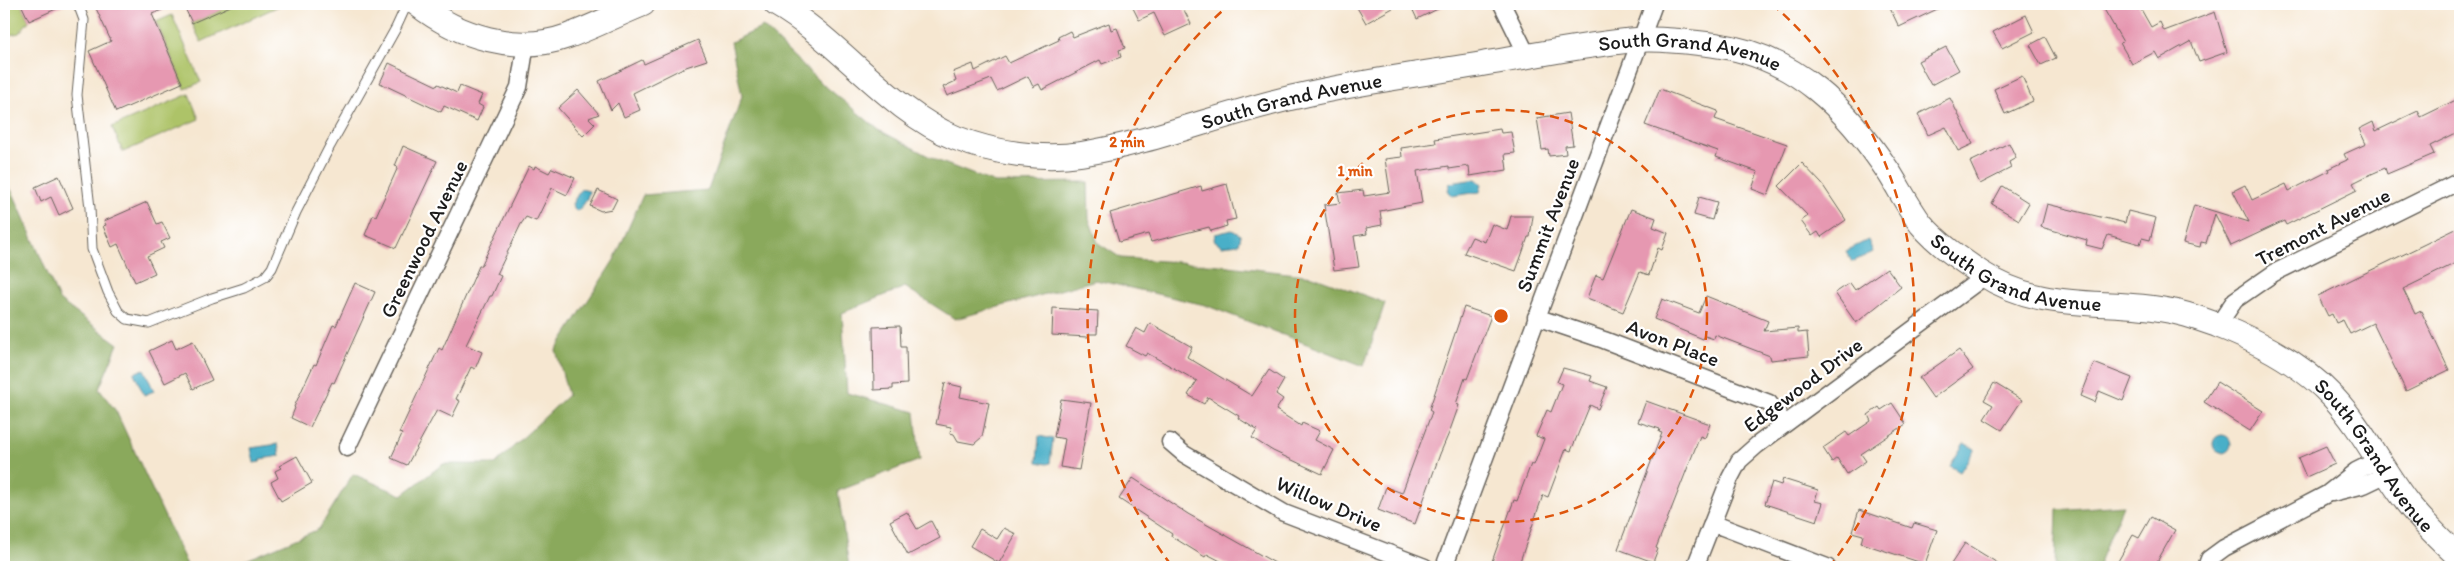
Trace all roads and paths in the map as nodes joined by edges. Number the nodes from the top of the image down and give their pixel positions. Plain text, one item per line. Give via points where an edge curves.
1 (78, 4) edge
2 (407, 4) edge
3 (417, 4) edge
4 (642, 4) edge
5 (776, 4) edge
6 (1502, 4) edge
7 (1654, 4) edge
8 (1640, 39) junction
9 (526, 43) junction
10 (1528, 57) junction
11 (2460, 181) edge
12 (1985, 276) junction
13 (1536, 317) junction
14 (2218, 326) junction
15 (1785, 424) junction
16 (1170, 442) dead end
17 (347, 448) dead end
18 (2383, 467) junction
19 (1712, 523) junction
20 (2460, 558) edge
21 (1424, 567) edge
22 (1444, 567) edge
23 (1695, 567) edge
24 (1827, 567) edge
25 (2206, 567) edge

1 - 2 lane via 84,20 77,95 92,249 118,311 127,319 149,323 265,277 330,146
3 - 9 main road via 432,16 467,34
4 - 9 main road via 567,36
5 - 10 main road, South Grand Avenue via 926,123 957,138 1004,152 1029,154 1080,154 1297,96
6 - 10 street
7 - 8 street, Summit Avenue
8 - 10 main road, South Grand Avenue
8 - 12 main road, South Grand Avenue via 1718,46 1776,64 1803,78 1830,98 1862,133 1920,222 1935,238
8 - 13 street, Summit Avenue
9 - 17 street, Greenwood Avenue via 519,87
11 - 14 street, Tremont Avenue via 2274,273 2235,300
12 - 14 main road, South Grand Avenue via 2015,291 2045,300 2179,312
12 - 15 street, Edgewood Drive
13 - 15 street, Avon Place via 1769,403
13 - 22 street, Summit Avenue
14 - 18 main road, South Grand Avenue via 2257,343 2303,372 2332,396 2368,440
15 - 19 street, Edgewood Drive via 1739,461
16 - 21 street, Willow Drive via 1184,454 1284,513
18 - 20 main road, South Grand Avenue via 2413,509
18 - 25 street via 2356,471 2327,494 2224,548 2209,559
19 - 23 street, Edgewood Drive
19 - 24 street

